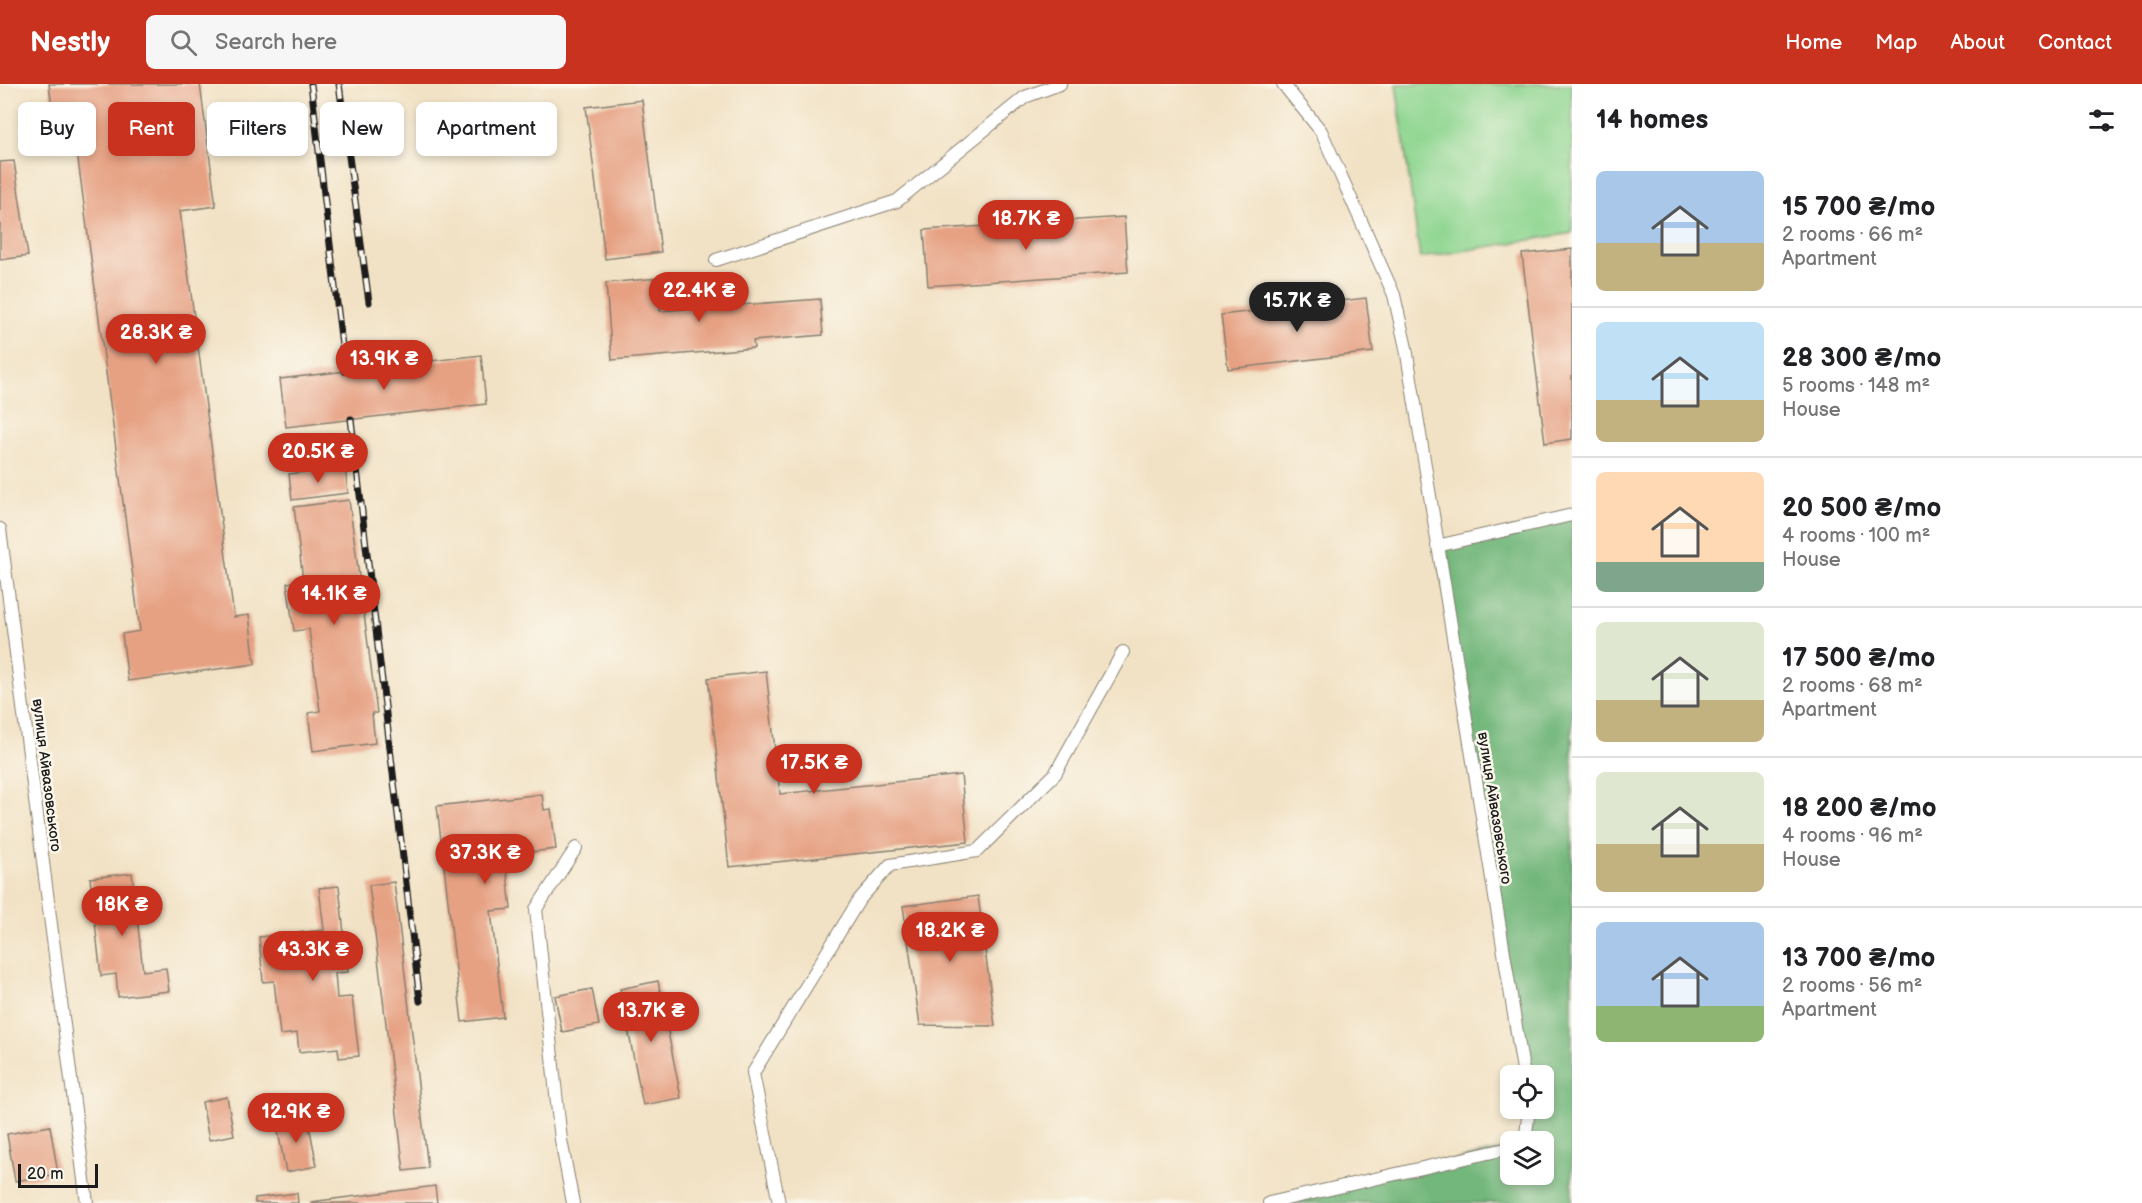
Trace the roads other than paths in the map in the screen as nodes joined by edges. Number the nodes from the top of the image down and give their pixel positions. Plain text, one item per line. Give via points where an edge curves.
1 (1060, 84) edge
2 (1283, 84) edge
3 (716, 260) dead end
4 (1572, 515) edge
5 (0, 529) edge
6 (1437, 546) junction
7 (1123, 652) dead end
8 (576, 848) dead end
9 (1522, 1065) edge
10 (1500, 1150) edge
11 (87, 1203) edge
12 (573, 1203) edge
13 (778, 1203) edge
14 (1269, 1203) edge

1 - 3 lane via 1025,97 897,201
2 - 6 lane, вулиця Айвазовського via 1321,131 1394,295
4 - 6 lane
5 - 11 lane, вулиця Айвазовського
6 - 9 lane, вулиця Айвазовського
7 - 13 lane via 1055,774 977,851 890,865 859,900 753,1073
8 - 12 lane via 536,909 561,1140
10 - 14 lane

